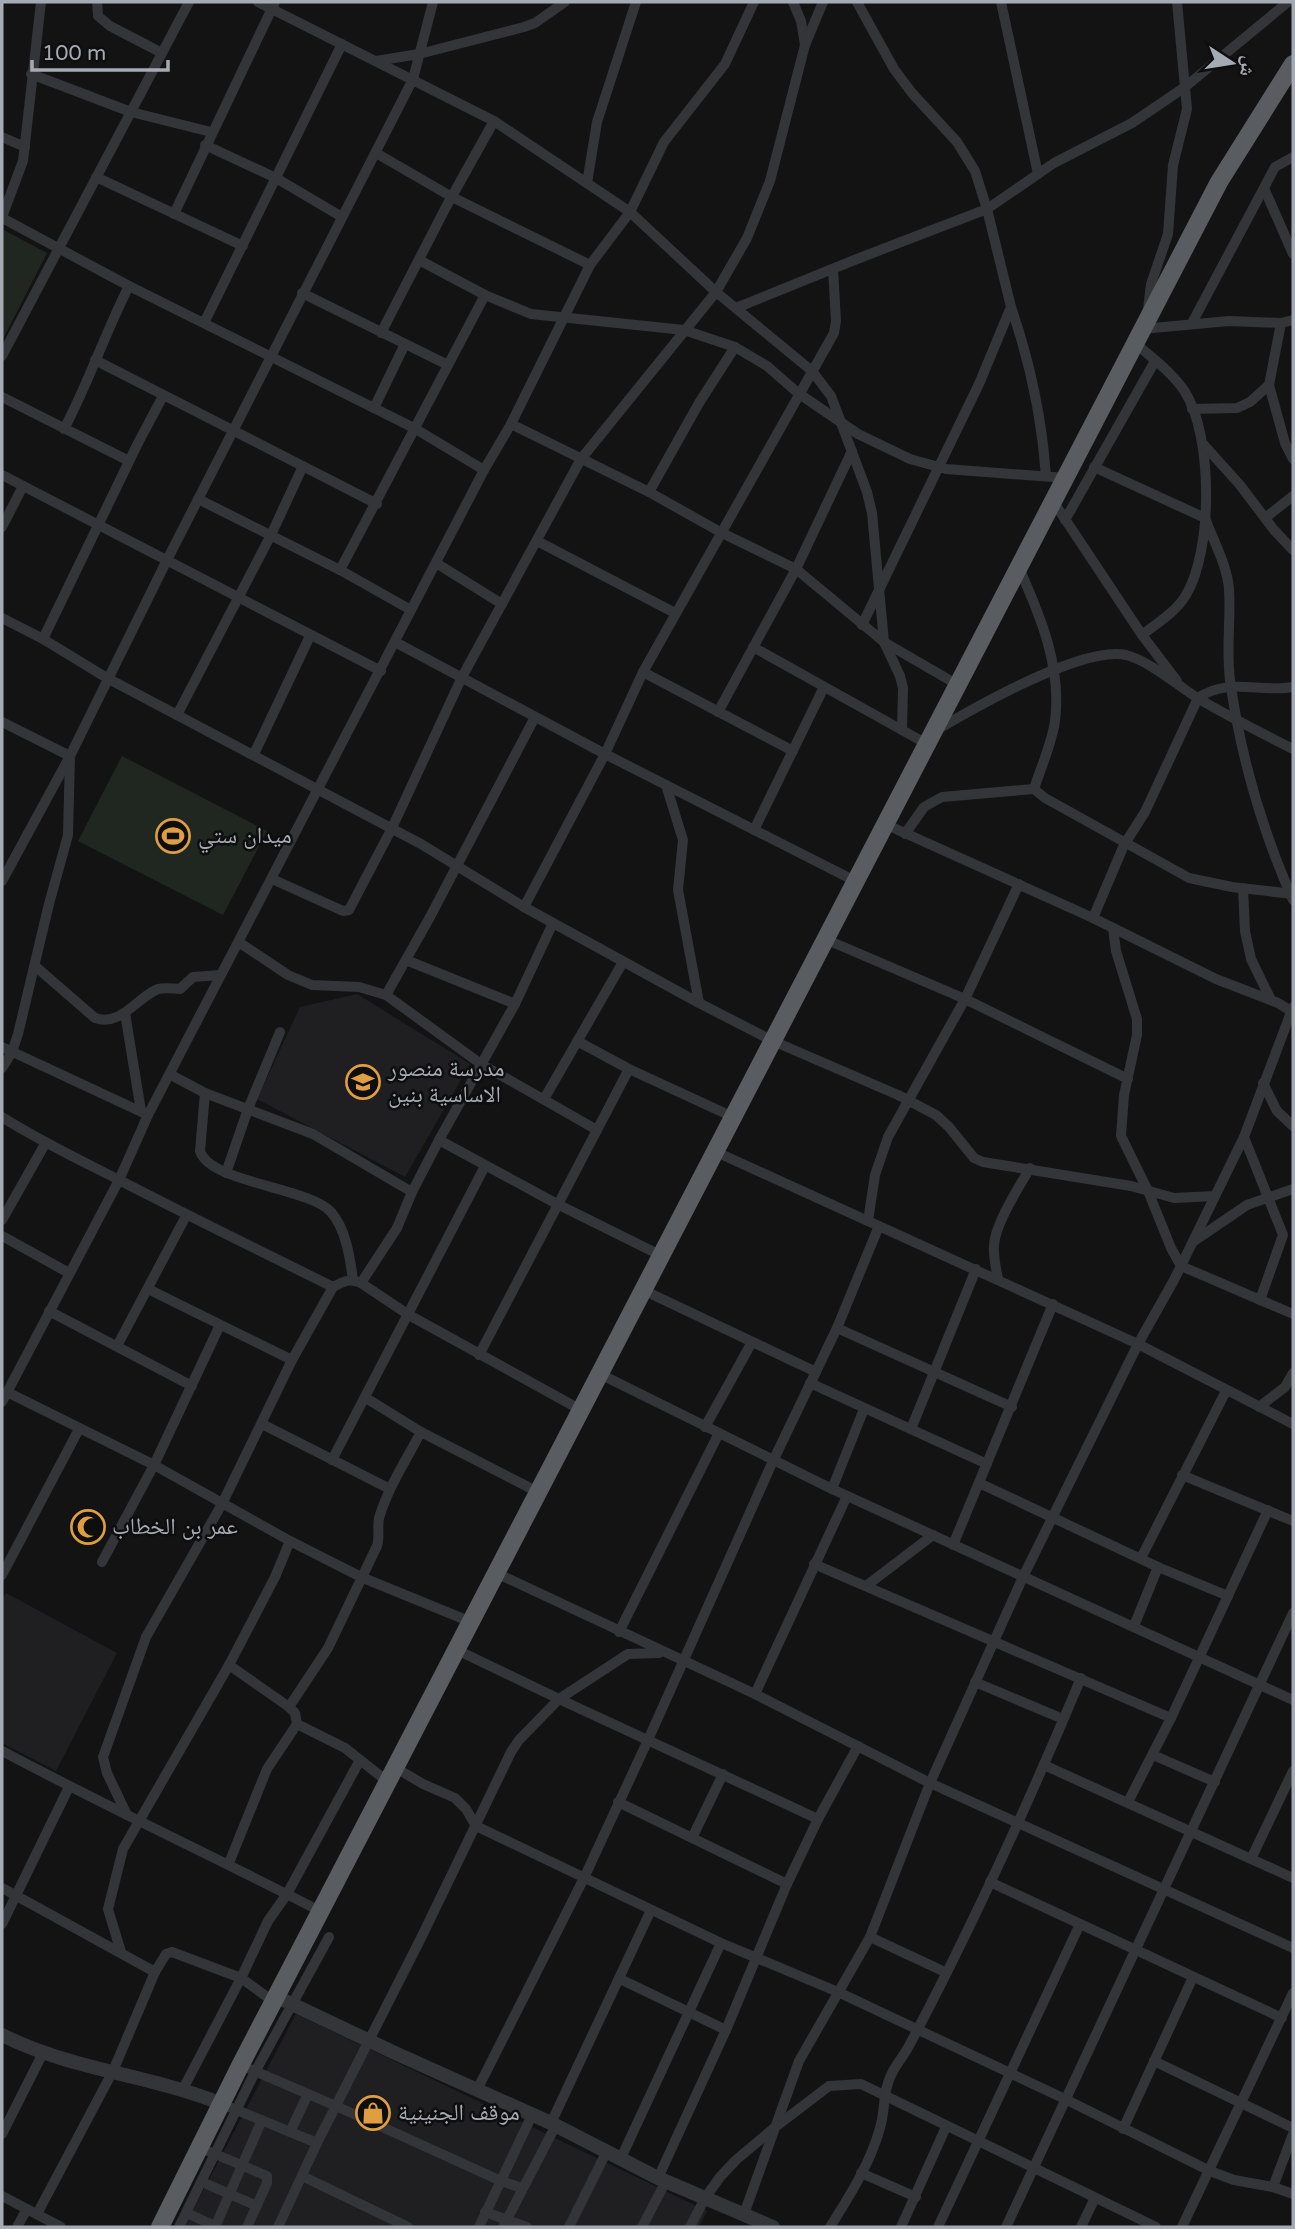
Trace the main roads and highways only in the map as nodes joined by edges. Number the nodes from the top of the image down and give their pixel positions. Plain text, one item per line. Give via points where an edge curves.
1 (1293, 64) edge
2 (160, 2227) edge

1 - 2 highway via 1219,182 321,1912 208,2151

